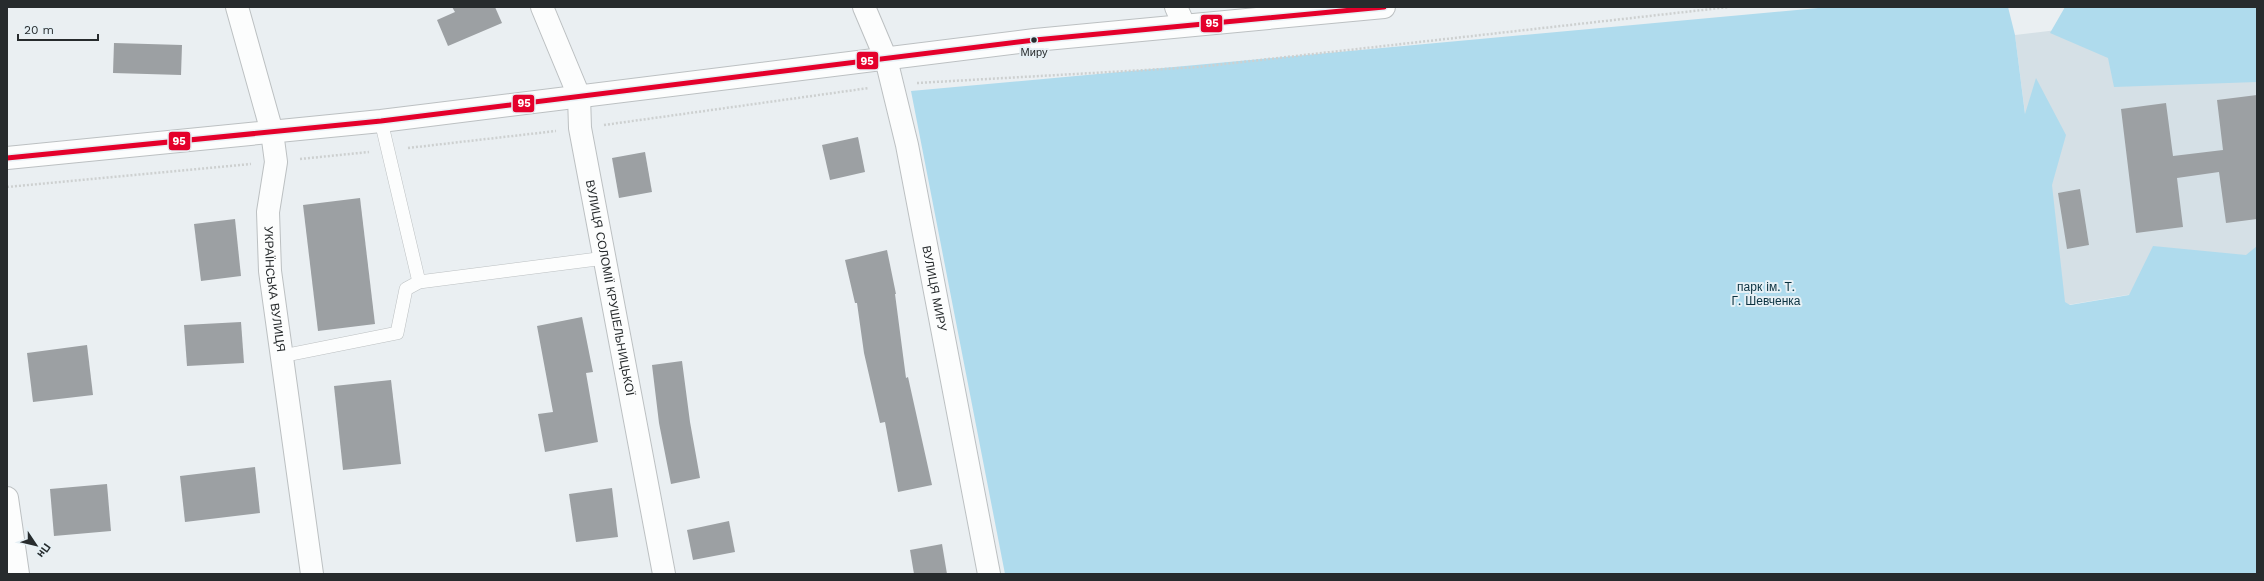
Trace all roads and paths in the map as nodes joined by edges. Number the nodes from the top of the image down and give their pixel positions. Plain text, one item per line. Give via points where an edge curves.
1 (237, 7) edge
2 (542, 7) edge
3 (864, 7) edge
4 (1384, 7) edge
5 (1180, 16) edge
6 (886, 59) junction
7 (579, 96) junction
8 (381, 121) junction
9 (272, 132) junction
10 (7, 158) edge
11 (605, 258) junction
12 (419, 282) junction
13 (282, 356) junction
14 (7, 498) edge
15 (18, 574) edge
16 (312, 574) edge
17 (664, 574) edge
18 (989, 574) edge

1 - 9 street, УКРАЇНСЬКА ВУЛИЦЯ
2 - 7 street, ВУЛИЦЯ СОЛОМІЇ КРУШЕЛЬНИЦЬКОЇ
3 - 6 street, ВУЛИЦЯ МИРУ
4 - 5 street
5 - 6 street via 1035,40
6 - 7 street
6 - 18 street, ВУЛИЦЯ МИРУ via 907,144
7 - 8 street
7 - 11 street, ВУЛИЦЯ СОЛОМІЇ КРУШЕЛЬНИЦЬКОЇ via 580,128
8 - 9 street
8 - 12 lane
9 - 10 street
9 - 13 street, УКРАЇНСЬКА ВУЛИЦЯ via 276,162 268,212 270,271
11 - 12 lane
11 - 17 street, ВУЛИЦЯ СОЛОМІЇ КРУШЕЛЬНИЦЬКОЇ
12 - 13 lane via 406,289 397,332
13 - 16 street, УКРАЇНСЬКА ВУЛИЦЯ
14 - 15 street

